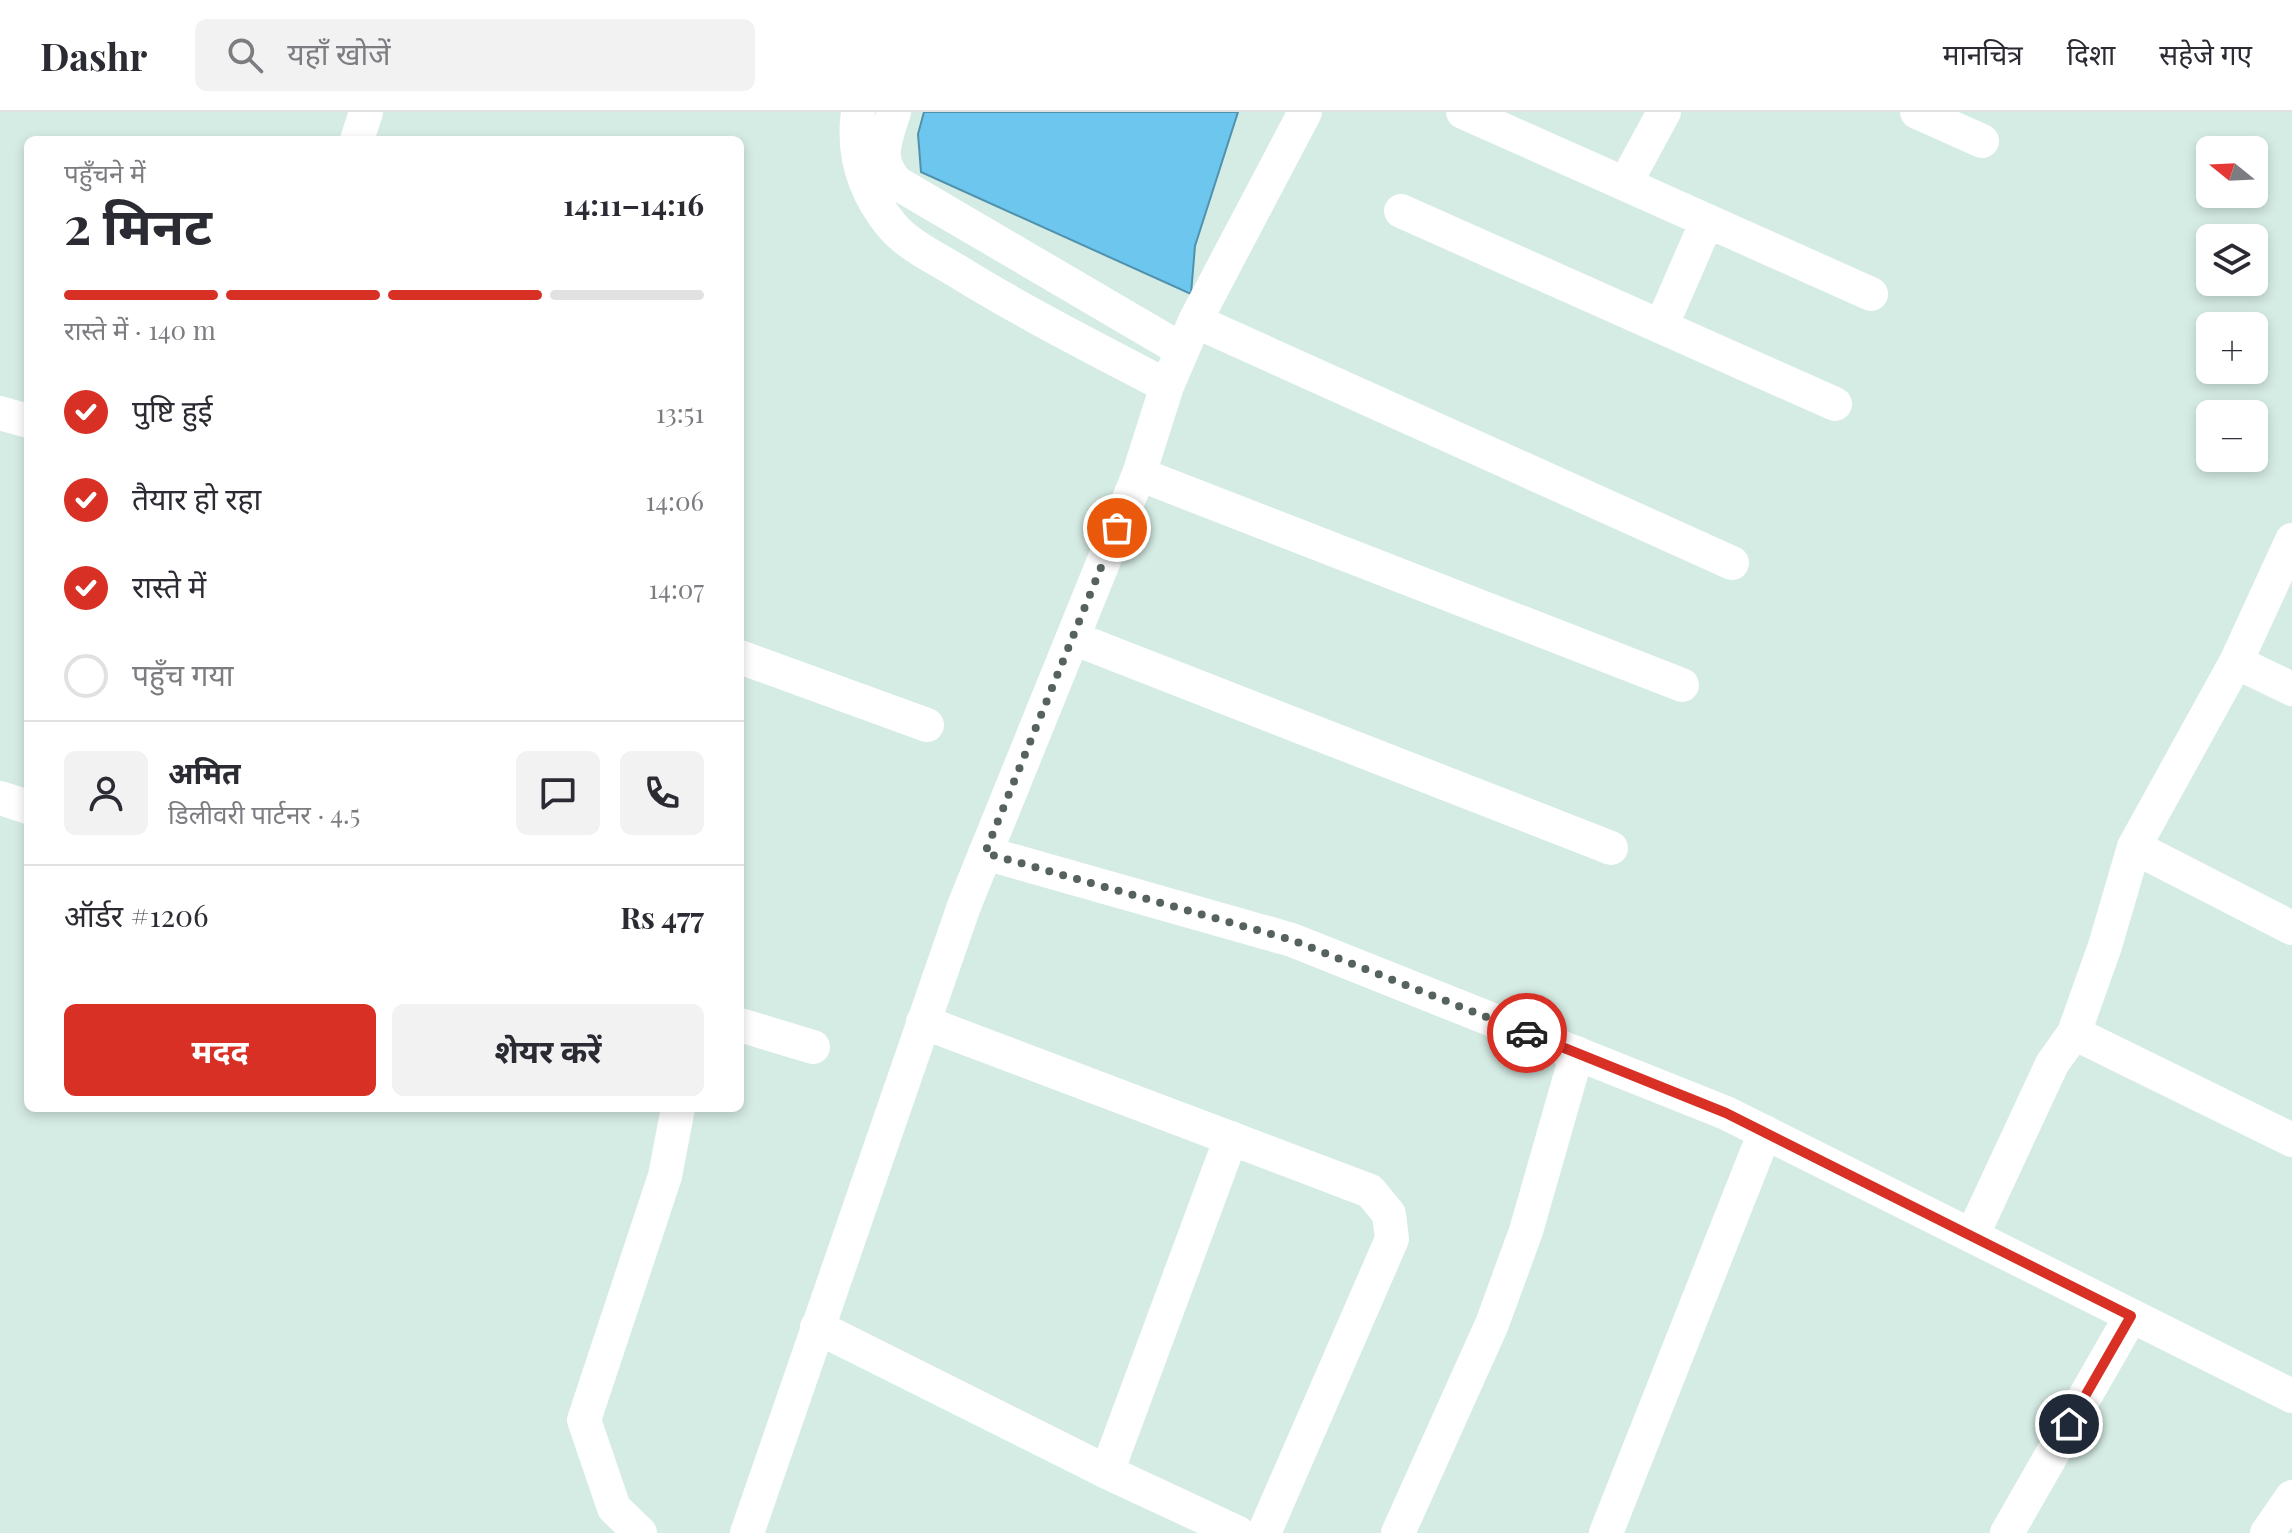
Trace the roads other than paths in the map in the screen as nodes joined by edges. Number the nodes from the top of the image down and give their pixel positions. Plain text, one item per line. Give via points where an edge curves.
1 (366, 112) edge
2 (858, 112) edge
3 (894, 112) edge
4 (1305, 112) edge
5 (1463, 112) edge
6 (1664, 112) edge
7 (1917, 112) edge
8 (358, 136) edge
9 (1982, 141) dead end
10 (1625, 184) junction
11 (1401, 211) dead end
12 (1707, 221) junction
13 (1871, 294) dead end
14 (1661, 327) junction
15 (1189, 335) junction
16 (1167, 386) junction
17 (1835, 404) dead end
18 (0, 413) edge
19 (24, 420) edge
20 (1139, 474) junction
21 (2292, 540) edge
22 (1732, 563) dead end
23 (1073, 638) junction
24 (744, 658) edge
25 (2236, 662) junction
26 (1682, 685) dead end
27 (2292, 689) edge
28 (927, 725) dead end
29 (0, 798) edge
30 (24, 806) edge
31 (2134, 847) junction
32 (1611, 848) dead end
33 (985, 853) junction
34 (2292, 928) edge
35 (923, 1022) junction
36 (744, 1026) edge
37 (2074, 1033) junction
38 (813, 1047) dead end
39 (1577, 1053) junction
40 (677, 1112) edge
41 (1765, 1132) junction
42 (1231, 1138) junction
43 (2292, 1140) edge
44 (1972, 1236) junction
45 (2131, 1316) junction
46 (817, 1327) junction
47 (2292, 1396) edge
48 (1107, 1472) junction
49 (2292, 1497) edge
50 (640, 1533) edge
51 (747, 1533) edge
52 (1238, 1533) edge
53 (1264, 1533) edge
54 (1398, 1533) edge
55 (1606, 1533) edge
56 (2007, 1533) edge
57 (2267, 1533) edge

1 - 8 street
2 - 16 street via 863,181 894,229 1012,305
3 - 15 street via 882,159 897,183
4 - 15 street
5 - 10 street
6 - 10 street
7 - 9 street
10 - 12 street
11 - 14 street
12 - 13 street
12 - 14 street
14 - 17 street
15 - 16 street
15 - 22 street
16 - 20 street
18 - 19 street
20 - 23 street
20 - 26 street
21 - 25 street
23 - 32 street
23 - 33 street
24 - 28 street
25 - 27 street
25 - 31 street
29 - 30 street
31 - 34 street
31 - 37 street
33 - 35 street
33 - 39 street via 1292,940
35 - 42 street
35 - 46 street
36 - 38 street
37 - 43 street
37 - 44 street via 2052,1064
39 - 41 street
39 - 54 street via 1526,1231 1497,1311
40 - 50 street via 665,1176 584,1420 614,1508
41 - 44 street
41 - 55 street
42 - 48 street
42 - 53 street via 1370,1191 1389,1214 1392,1239
44 - 45 street
45 - 47 street
45 - 56 street
46 - 48 street
46 - 51 street
48 - 52 street
49 - 57 street

